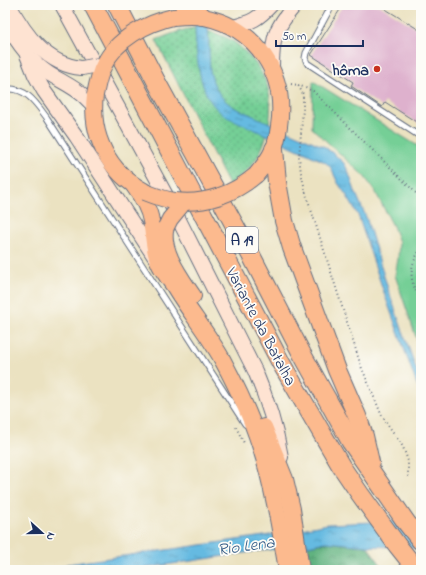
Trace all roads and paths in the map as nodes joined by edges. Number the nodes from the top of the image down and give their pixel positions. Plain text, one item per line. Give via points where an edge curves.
1 (9, 5) edge
2 (62, 5) edge
3 (93, 5) edge
4 (117, 5) edge
5 (271, 5) edge
6 (295, 5) edge
7 (332, 5) edge
8 (179, 11) edge
9 (202, 16) joint
10 (5, 21) edge
11 (234, 28) junction
12 (27, 55) junction
13 (104, 64) junction
14 (274, 74) junction
15 (298, 85) junction
16 (5, 89) edge
17 (94, 101) junction
18 (421, 137) edge
19 (274, 149) junction
20 (140, 189) junction
21 (421, 198) edge
22 (184, 202) junction
23 (421, 249) edge
24 (160, 265) junction
25 (418, 295) junction
26 (421, 299) edge
27 (421, 304) edge
28 (234, 424) dead end
29 (253, 447) junction
30 (372, 473) junction
31 (408, 477) dead end
32 (285, 479) junction
33 (284, 511) junction
34 (421, 541) edge
35 (397, 545) junction
36 (287, 570) edge
37 (301, 570) edge
38 (409, 570) edge
39 (417, 570) edge

1 - 13 main road, bridge via 29,37 46,54 73,67
2 - 32 main road via 174,210 255,371 275,426
3 - 35 highway, Variante da Batalha / A 19 via 280,363 341,466
4 - 30 highway, Variante da Batalha / A 19 via 302,354 351,442
5 - 11 main road via 255,20
6 - 14 main road via 283,20 273,41
7 - 18 lane via 306,53 307,63
8 - 9 highway
8 - 13 main road, bridge via 134,34 119,45
9 - 11 main road
10 - 12 main road
11 - 14 main road via 254,43
12 - 17 main road via 47,73
12 - 24 main road via 44,91
13 - 17 main road, bridge
14 - 15 path
14 - 19 main road via 280,95 280,114
15 - 21 path via 313,91
15 - 31 path via 303,94 299,157 307,197 361,366 382,416 403,447 408,462
16 - 29 lane via 12,88 23,92 47,118 242,419
17 - 20 main road via 96,128 104,151 123,176
19 - 22 main road, bridge via 256,175 237,189 201,201
19 - 30 highway via 284,221 292,248 337,370 357,416
20 - 22 main road, bridge via 154,196
20 - 24 main road via 148,209
22 - 32 main road, bridge via 170,218 166,227 164,236 167,253 241,376
23 - 25 path via 411,268 412,280
24 - 29 main road via 208,336 232,378 242,401
25 - 26 path
25 - 27 path
28 - 29 path
29 - 33 main road
30 - 34 highway, Variante da Batalha / A 19
32 - 33 main road
33 - 36 main road
33 - 37 main road
35 - 38 highway
35 - 39 highway, Variante da Batalha / A 19

